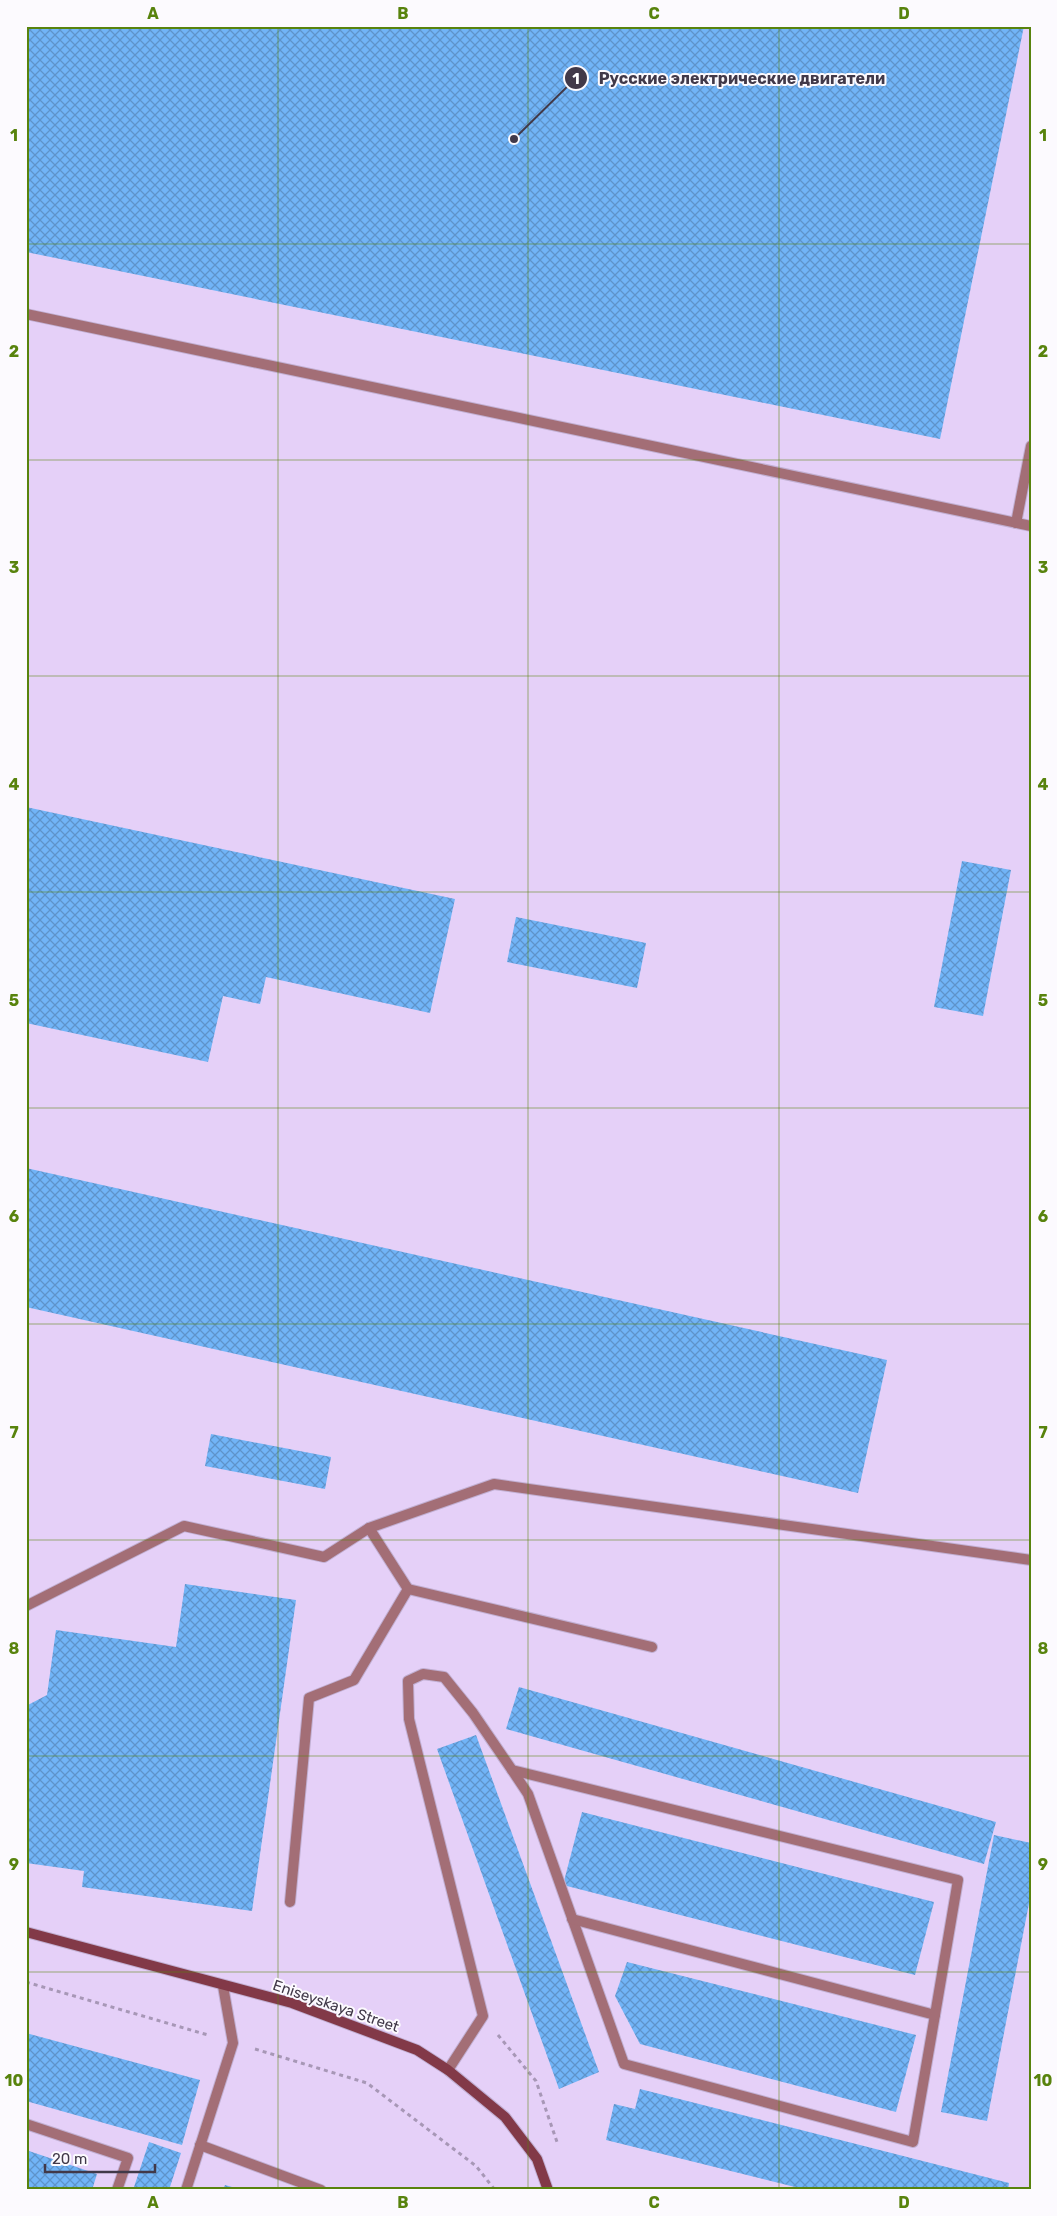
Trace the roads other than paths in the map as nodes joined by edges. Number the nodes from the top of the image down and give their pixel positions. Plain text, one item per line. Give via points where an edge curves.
1 (26, 314) edge
2 (1031, 446) edge
3 (1016, 523) junction
4 (1031, 526) edge
5 (368, 1528) junction
6 (1031, 1560) edge
7 (408, 1589) junction
8 (26, 1606) edge
9 (652, 1647) dead end
10 (512, 1770) junction
11 (290, 1902) dead end
12 (572, 1919) junction
13 (26, 1932) edge
14 (223, 1986) junction
15 (935, 2015) junction
16 (448, 2070) junction
17 (26, 2124) edge
18 (200, 2145) junction
19 (117, 2190) edge
20 (186, 2190) edge
21 (321, 2190) edge
22 (548, 2190) edge

1 - 3 lane
2 - 3 lane
3 - 4 lane
5 - 6 lane via 494,1484
5 - 7 lane
5 - 8 lane via 324,1557 184,1526
7 - 9 lane
7 - 11 lane via 354,1680 309,1698
10 - 12 lane via 528,1794
10 - 15 lane via 958,1880
10 - 16 lane via 473,1712 444,1677 423,1674 408,1681 409,1719 483,2016
12 - 15 lane
12 - 15 lane via 624,2064 913,2142
13 - 14 street, Eniseyskaya Street
14 - 16 street, Eniseyskaya Street via 292,2003 417,2050
14 - 18 lane via 233,2043
16 - 22 street, Eniseyskaya Street via 505,2117 537,2159
17 - 19 lane via 128,2158
18 - 20 lane
18 - 21 lane

